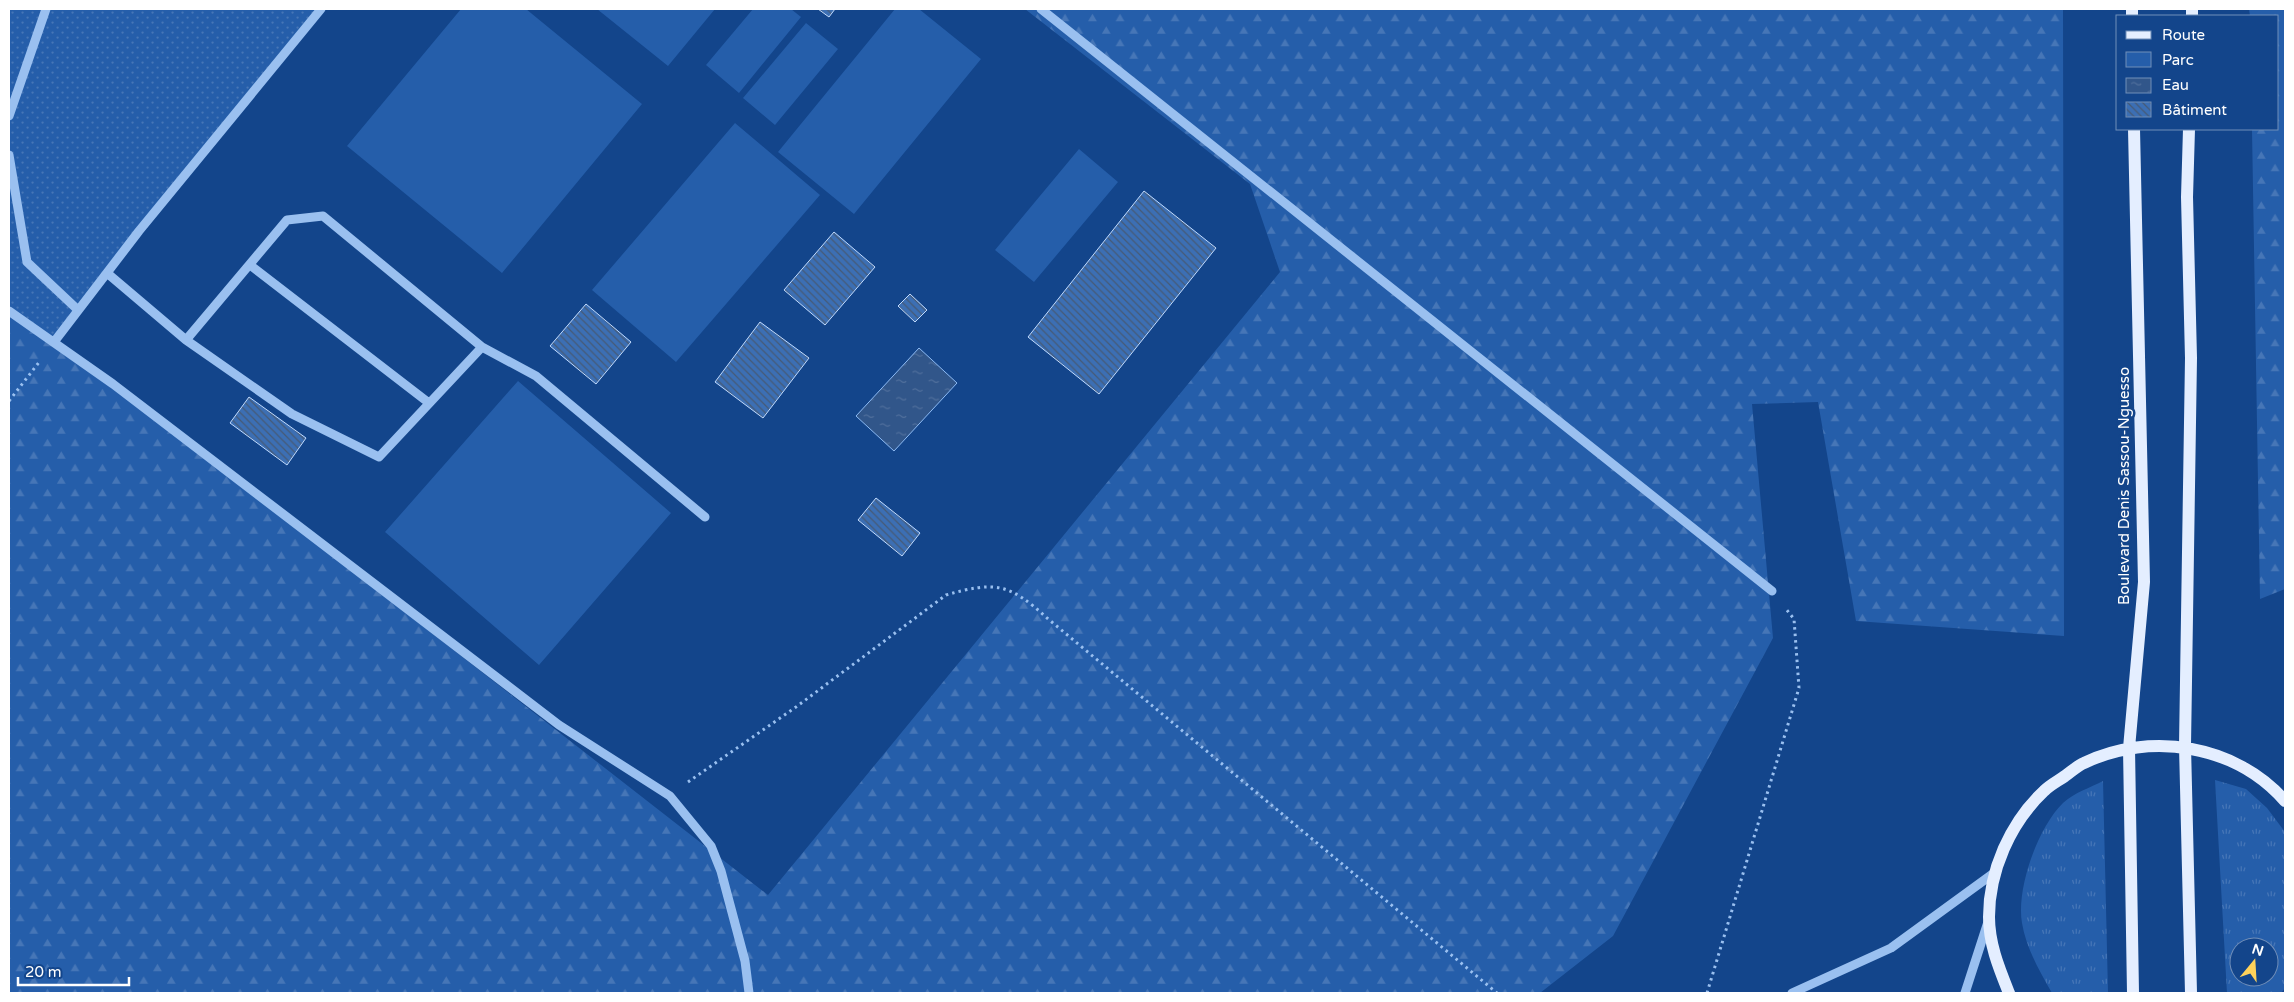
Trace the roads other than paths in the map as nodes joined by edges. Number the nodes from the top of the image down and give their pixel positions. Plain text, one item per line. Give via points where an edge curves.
1 (46, 9) edge
2 (321, 9) edge
3 (1042, 9) edge
4 (9, 116) edge
5 (2134, 130) edge
6 (2189, 130) edge
7 (9, 154) edge
8 (250, 265) junction
9 (106, 273) junction
10 (78, 310) junction
11 (9, 311) edge
12 (186, 340) junction
13 (54, 342) junction
14 (482, 348) junction
15 (429, 404) junction
16 (706, 516) dead end
17 (1772, 591) road end
18 (2185, 746) junction
19 (2129, 748) junction
20 (2271, 784) junction
21 (2285, 784) edge
22 (2285, 801) edge
23 (1994, 872) junction
24 (1989, 917) junction
25 (749, 993) edge
26 (1792, 993) edge
27 (1965, 993) edge
28 (2008, 993) edge
29 (2134, 993) edge
30 (2191, 993) edge

1 - 4 street
2 - 9 street
3 - 17 street
5 - 19 main road, Boulevard Denis Sassou-Nguesso via 2144,582
6 - 18 main road via 2187,197 2191,358
7 - 10 street via 27,262
8 - 12 street
8 - 14 street via 287,220 323,216
8 - 15 street
9 - 10 street
9 - 12 street
10 - 13 street
11 - 13 street
12 - 15 street via 292,414 378,458
13 - 25 street via 559,725 670,796 711,846 722,871 746,961
14 - 15 street
14 - 16 street via 536,376
18 - 19 main road
18 - 20 main road via 2231,760
18 - 30 main road
19 - 23 main road via 2083,763 2044,791 2013,828
19 - 29 main road, Boulevard Denis Sassou-Nguesso
20 - 21 main road
20 - 22 main road
23 - 24 main road
23 - 26 street via 1891,948
24 - 27 street
24 - 28 main road via 1994,957

